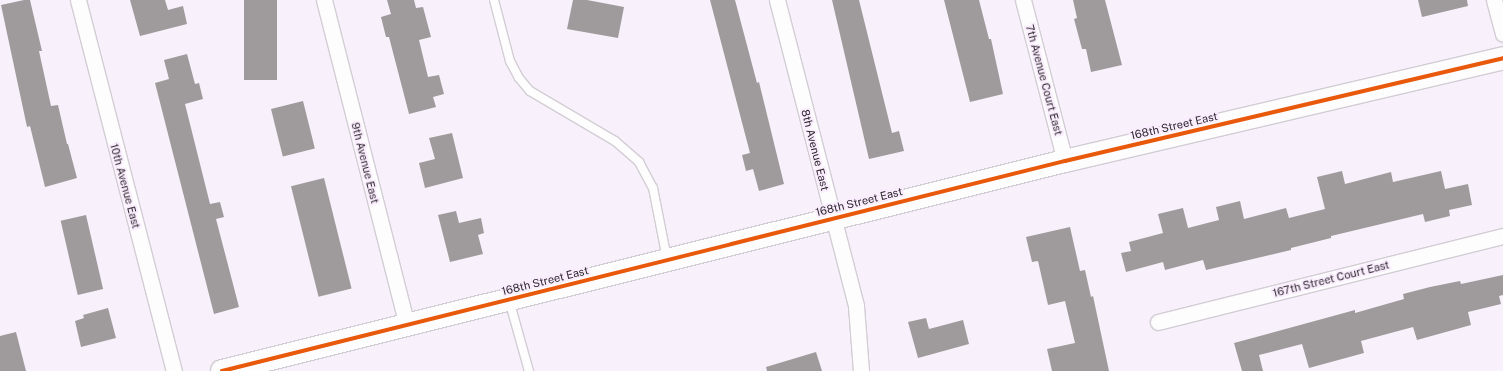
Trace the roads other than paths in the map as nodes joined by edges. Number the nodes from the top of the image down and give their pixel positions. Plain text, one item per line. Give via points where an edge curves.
1 (78, 0) edge
2 (324, 0) edge
3 (494, 0) edge
4 (777, 0) edge
5 (1023, 0) edge
6 (1494, 0) edge
7 (1503, 34) edge
8 (1503, 58) edge
9 (1065, 161) junction
10 (832, 218) junction
11 (1503, 236) edge
12 (667, 260) junction
13 (509, 299) junction
14 (1158, 322) dead end
15 (407, 325) junction
16 (174, 371) edge
17 (222, 371) edge
18 (528, 371) edge
19 (861, 371) edge

1 - 16 street, 10th Avenue East
2 - 15 street, 9th Avenue East
3 - 12 lane via 510,61 530,91 615,141 639,162 653,188
4 - 10 street, 8th Avenue East
5 - 9 street, 7th Avenue Court East
6 - 7 street
8 - 9 street, 168th Street East
9 - 10 street, 168th Street East
10 - 12 street, 168th Street East
10 - 19 street, 8th Avenue East via 856,306
11 - 14 street, 167th Street Court East
12 - 13 street, 168th Street East
13 - 15 street, 168th Street East
13 - 18 lane
15 - 17 street, 168th Street East

